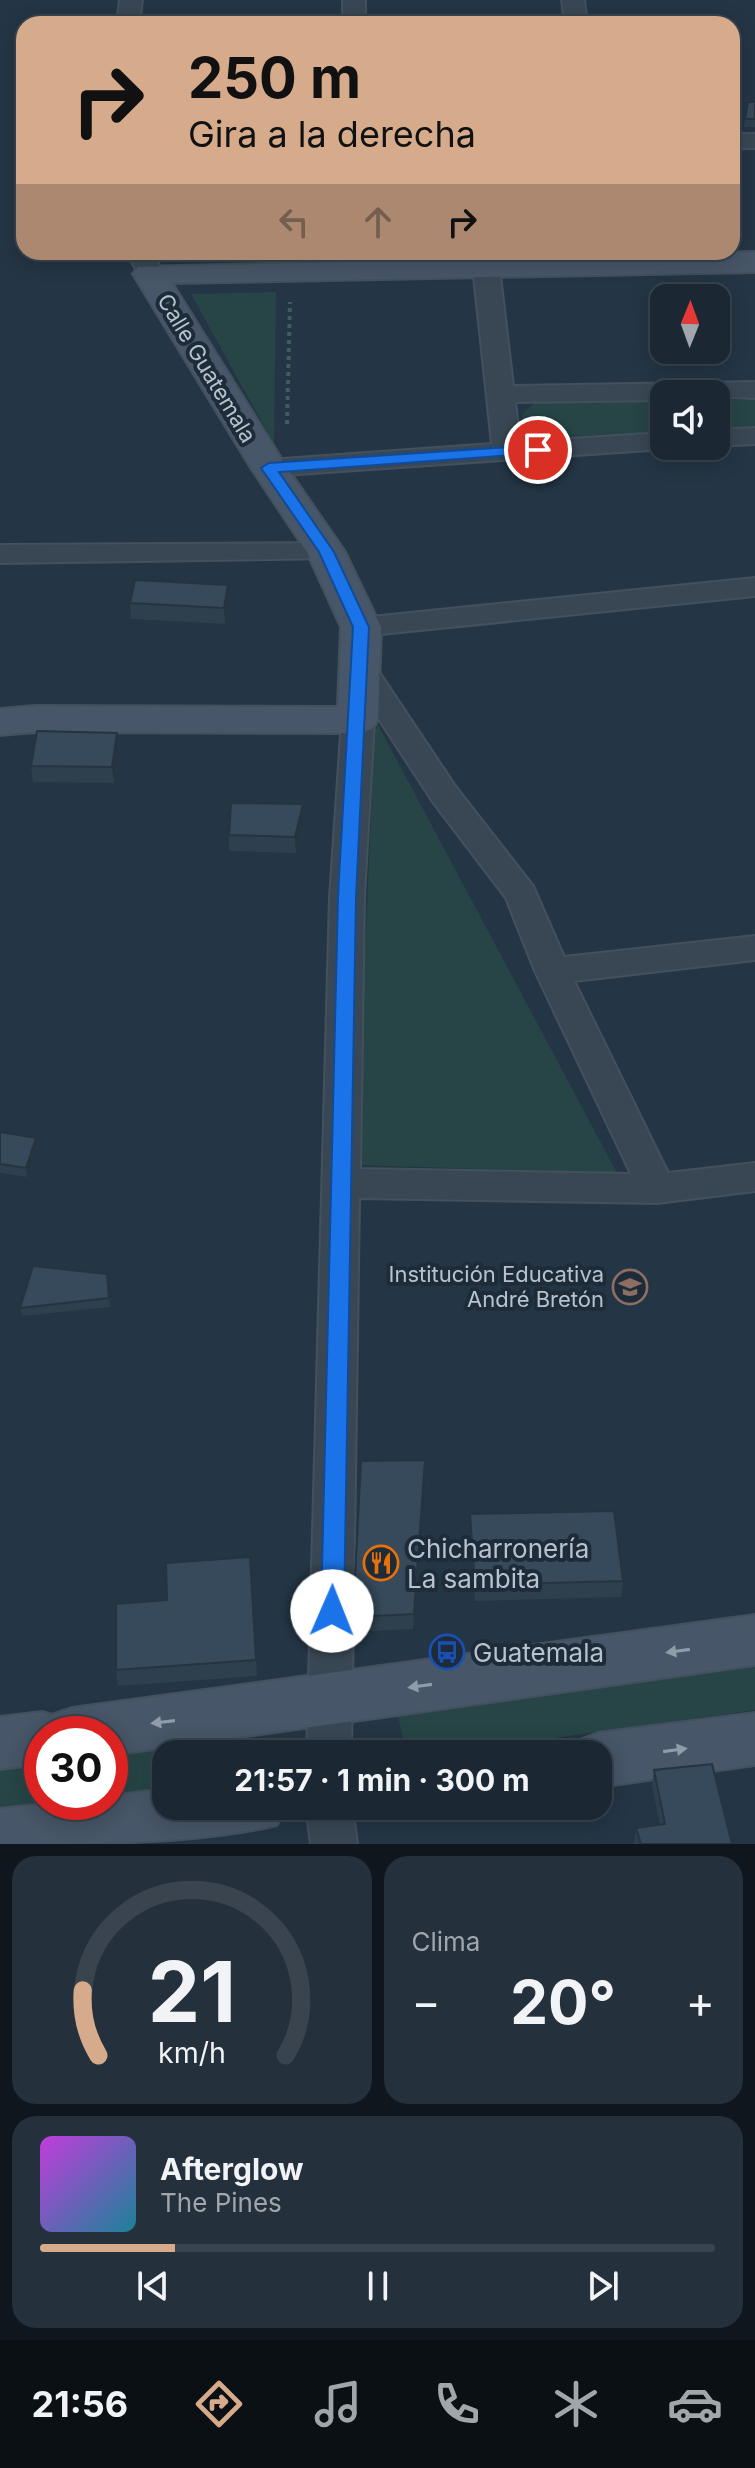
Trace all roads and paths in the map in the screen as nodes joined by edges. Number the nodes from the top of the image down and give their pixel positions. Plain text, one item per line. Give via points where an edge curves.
1 (755, 262) edge
2 (145, 263) edge
3 (486, 267) junction
4 (291, 271) junction
5 (755, 390) edge
6 (501, 394) junction
7 (755, 436) edge
8 (730, 437) edge
9 (650, 442) edge
10 (507, 452) junction
11 (277, 467) junction
12 (326, 552) junction
13 (0, 554) edge
14 (755, 587) edge
15 (361, 627) junction
16 (360, 667) junction
17 (358, 720) junction
18 (0, 722) edge
19 (755, 948) edge
20 (552, 971) junction
21 (755, 1177) edge
22 (340, 1183) junction
23 (657, 1189) junction
24 (755, 1640) edge
25 (330, 1699) junction
26 (128, 1726) edge
27 (24, 1740) edge
28 (329, 1740) edge
29 (0, 1743) edge
30 (753, 1748) edge
31 (612, 1759) edge
32 (152, 1819) edge
33 (331, 1820) edge
34 (0, 1837) edge
35 (334, 1844) edge

1 - 3 street
2 - 4 street
2 - 11 street, Calle Guatemala
3 - 4 street
3 - 6 street
4 - 11 path
5 - 6 street
6 - 10 street
7 - 8 street
9 - 10 street
10 - 11 street
11 - 12 street, Calle Guatemala
12 - 13 street
12 - 15 street, Calle Guatemala
14 - 15 street
15 - 16 street, Calle Guatemala
16 - 17 street, Calle Guatemala
16 - 20 street via 444,794 521,894
17 - 18 street
17 - 22 street, Calle Guatemala via 347,897
19 - 20 street
20 - 23 street
21 - 23 street
22 - 23 street
22 - 25 street, Calle Guatemala
24 -> 25 street
25 -> 26 street
25 - 28 street, Calle Guatemala
27 - 29 street
31 -> 30 street
32 - 34 street
33 - 35 street

